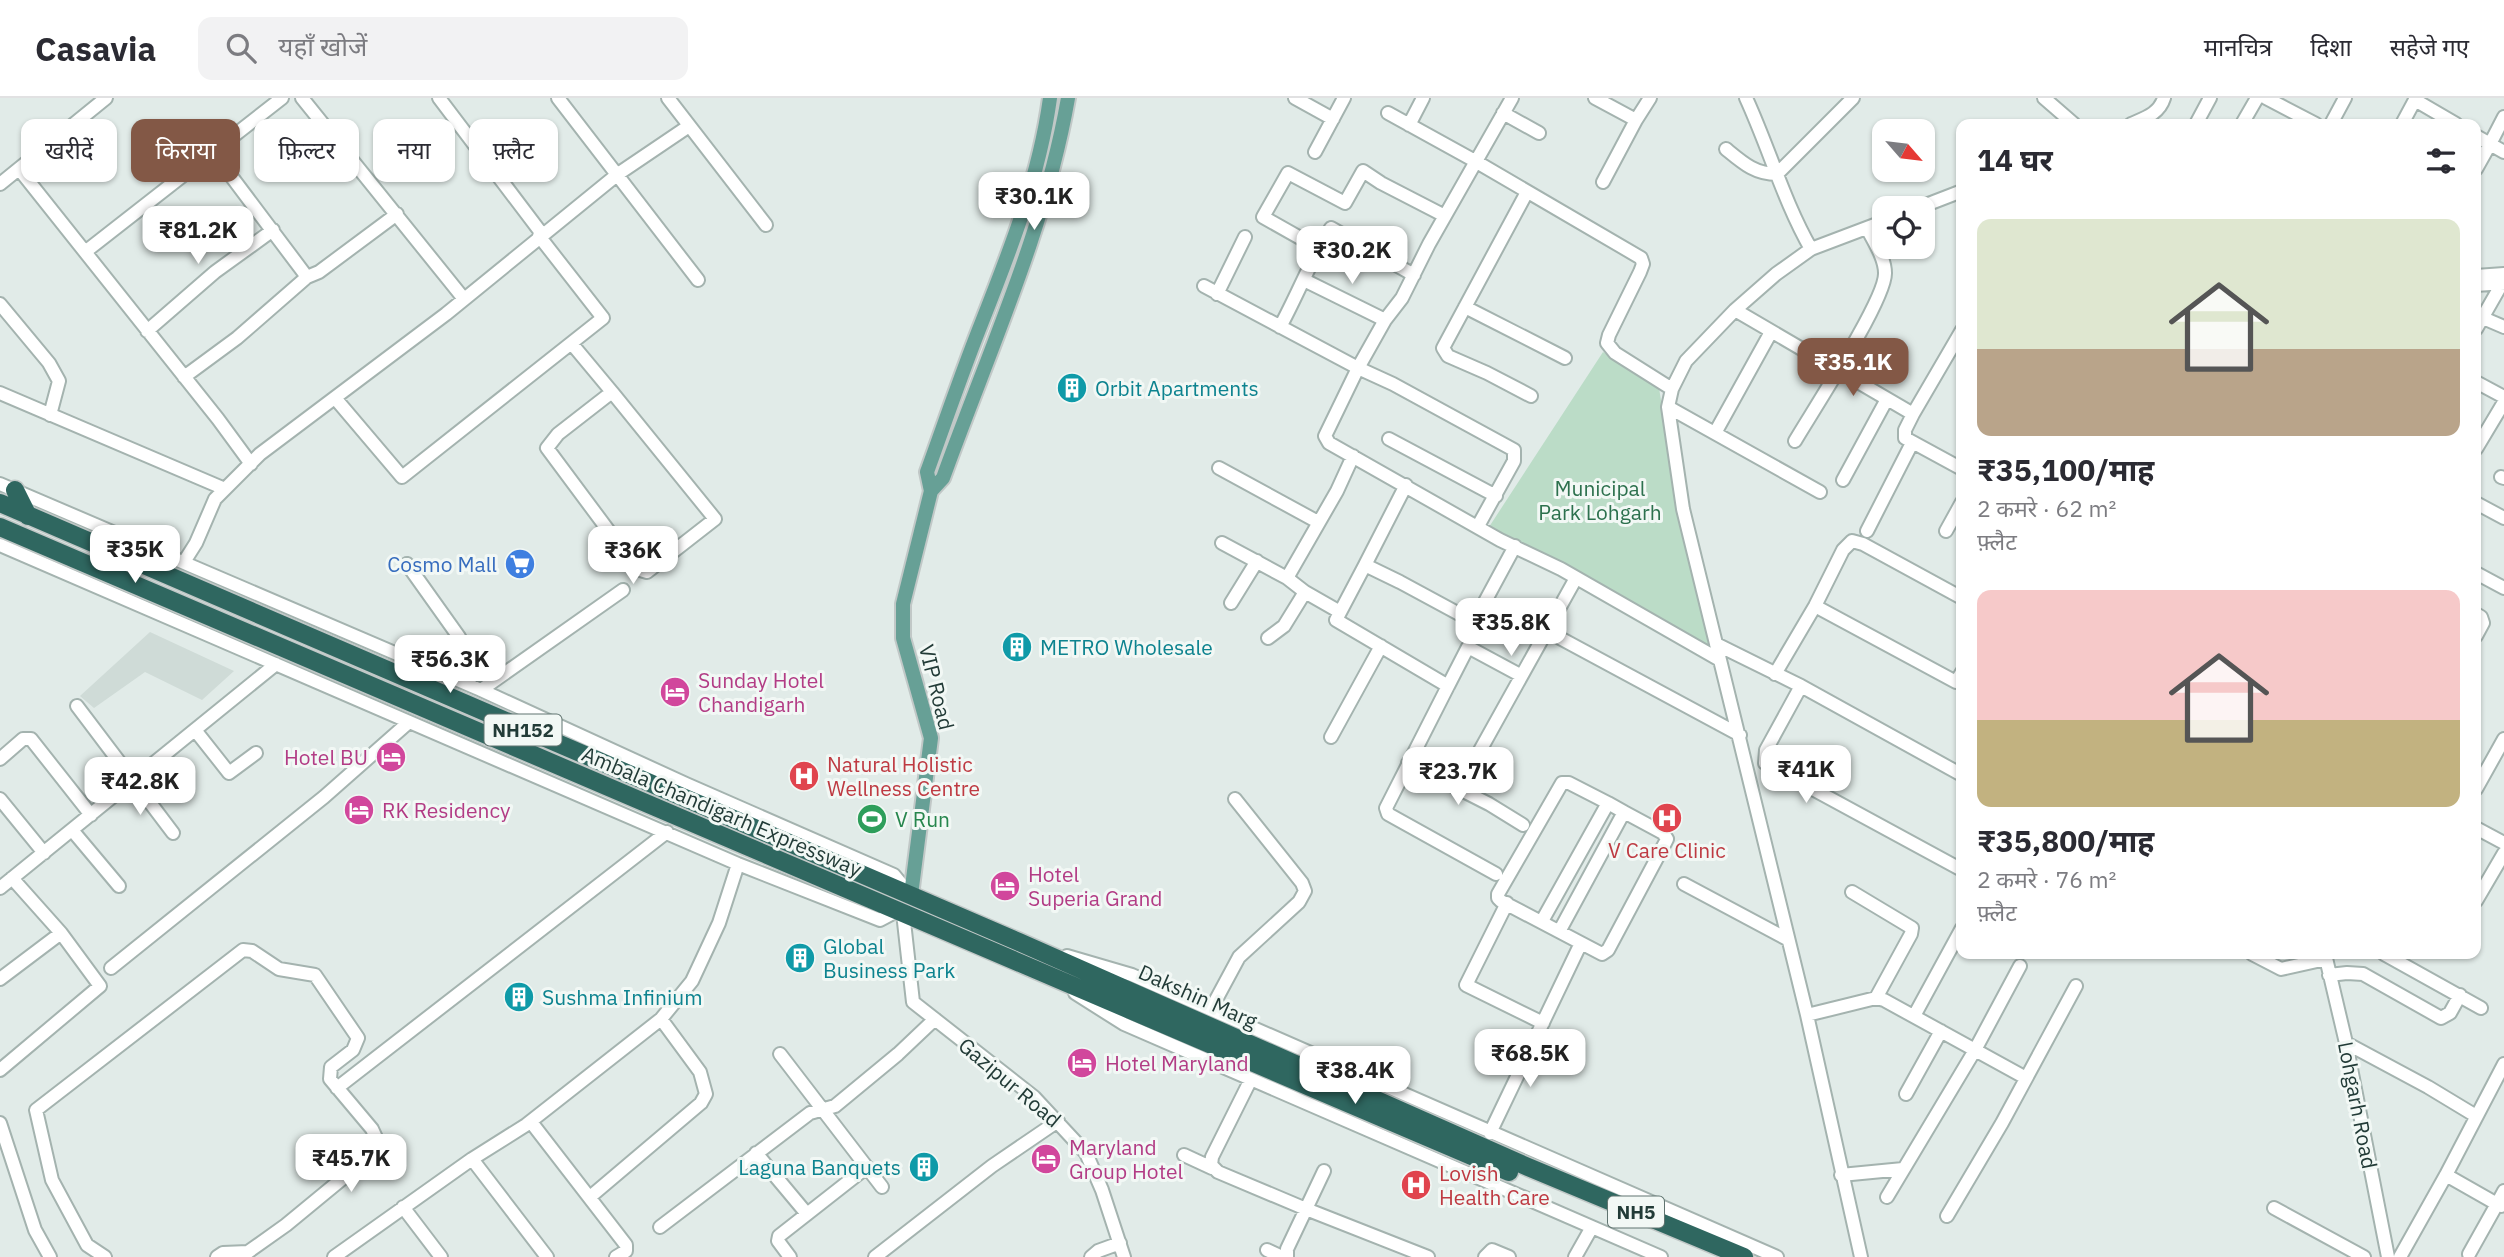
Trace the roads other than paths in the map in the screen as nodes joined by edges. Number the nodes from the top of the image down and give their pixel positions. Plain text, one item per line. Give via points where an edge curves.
1 (106, 98) edge
2 (282, 98) edge
3 (302, 98) edge
4 (439, 98) edge
5 (558, 98) edge
6 (667, 98) edge
7 (1050, 98) edge
8 (1068, 98) edge
9 (1296, 98) edge
10 (1344, 98) edge
11 (1423, 98) edge
12 (1512, 98) edge
13 (1595, 98) edge
14 (1650, 98) edge
15 (1746, 98) edge
16 (1853, 98) edge
17 (2044, 98) edge
18 (2164, 98) edge
19 (2210, 98) edge
20 (2257, 98) edge
21 (2266, 98) edge
22 (2345, 98) edge
23 (2415, 99) edge
24 (1388, 113) dead end
25 (1503, 113) junction
26 (2504, 117) edge
27 (1333, 119) junction
28 (2068, 119) edge
29 (2143, 119) edge
30 (2199, 119) edge
31 (2245, 119) edge
32 (2306, 119) edge
33 (2334, 119) edge
34 (2405, 119) edge
35 (2448, 119) edge
36 (1636, 120) junction
37 (1409, 125) junction
38 (689, 126) junction
39 (240, 131) edge
40 (1539, 133) dead end
41 (2481, 139) edge
42 (2490, 144) junction
43 (1726, 149) dead end
44 (1315, 152) dead end
45 (2504, 152) edge
46 (2481, 160) edge
47 (1475, 161) junction
48 (19, 169) junction
49 (618, 174) junction
50 (1777, 174) junction
51 (175, 182) edge
52 (236, 182) edge
53 (1603, 182) dead end
54 (0, 184) edge
55 (1527, 192) junction
56 (1956, 193) edge
57 (1935, 201) edge
58 (397, 214) junction
59 (1445, 216) junction
60 (766, 225) dead end
61 (1872, 226) edge
62 (1867, 228) junction
63 (273, 230) junction
64 (541, 235) junction
65 (1245, 237) dead end
66 (1318, 248) junction
67 (1811, 249) junction
68 (85, 252) junction
69 (1414, 275) junction
70 (307, 277) junction
71 (2481, 277) edge
72 (698, 280) dead end
73 (1304, 280) junction
74 (2504, 280) edge
75 (2481, 284) edge
76 (1204, 286) dead end
77 (1217, 294) junction
78 (464, 299) junction
79 (0, 304) edge
80 (1465, 307) junction
81 (1735, 310) junction
82 (2481, 319) edge
83 (1385, 320) junction
84 (2481, 322) edge
85 (1280, 327) junction
86 (2504, 327) edge
87 (147, 331) junction
88 (1771, 332) junction
89 (1956, 340) edge
90 (572, 344) junction
91 (1566, 358) dead end
92 (1358, 368) junction
93 (1837, 369) junction
94 (184, 377) junction
95 (2481, 386) edge
96 (1672, 388) junction
97 (611, 392) junction
98 (0, 393) edge
99 (1531, 396) dead end
100 (335, 398) junction
101 (1887, 399) junction
102 (2504, 399) edge
103 (1668, 407) junction
104 (1913, 414) junction
105 (50, 415) junction
106 (1716, 433) junction
107 (1389, 439) dead end
108 (2481, 440) edge
109 (1795, 441) dead end
110 (1912, 443) junction
111 (1353, 456) junction
112 (251, 464) junction
113 (1956, 466) edge
114 (1219, 468) dead end
115 (1843, 480) dead end
116 (1406, 485) junction
117 (8, 487) edge
118 (225, 489) junction
119 (931, 491) junction
120 (1820, 492) dead end
121 (1496, 496) junction
122 (0, 503) edge
123 (2481, 506) edge
124 (1956, 513) edge
125 (28, 516) junction
126 (2504, 518) edge
127 (1318, 522) junction
128 (1478, 526) junction
129 (1867, 531) dead end
130 (1946, 531) dead end
131 (3, 535) edge
132 (1222, 543) dead end
133 (1515, 546) junction
134 (1257, 561) junction
135 (184, 562) junction
136 (407, 564) dead end
137 (1364, 565) junction
138 (2481, 576) edge
139 (1287, 578) junction
140 (1576, 578) junction
141 (2504, 588) edge
142 (623, 590) dead end
143 (1305, 592) junction
144 (1956, 595) edge
145 (1231, 603) dead end
146 (1815, 606) junction
147 (1340, 612) junction
148 (1545, 630) junction
149 (1268, 638) dead end
150 (1716, 644) junction
151 (1381, 646) junction
152 (1720, 660) junction
153 (276, 664) junction
154 (1775, 674) junction
155 (1520, 676) junction
156 (1956, 678) edge
157 (467, 684) junction
158 (1448, 686) junction
159 (1801, 687) junction
160 (481, 690) junction
161 (77, 706) dead end
162 (409, 722) junction
163 (195, 730) junction
164 (1740, 735) junction
165 (1331, 737) dead end
166 (2504, 739) edge
167 (256, 753) dead end
168 (1477, 756) dead end
169 (0, 759) edge
170 (1408, 764) junction
171 (1956, 772) edge
172 (2481, 780) edge
173 (133, 781) junction
174 (0, 799) edge
175 (1236, 799) dead end
176 (1608, 803) junction
177 (1624, 813) junction
178 (91, 815) junction
179 (1523, 825) dead end
180 (72, 830) junction
181 (2481, 831) edge
182 (667, 832) junction
183 (173, 833) dead end
184 (2504, 843) edge
185 (44, 853) junction
186 (2504, 853) edge
187 (738, 864) junction
188 (1956, 867) edge
189 (1496, 874) dead end
190 (12, 878) junction
191 (1684, 884) dead end
192 (118, 886) dead end
193 (0, 888) edge
194 (1852, 892) dead end
195 (2481, 892) edge
196 (911, 895) junction
197 (1507, 903) junction
198 (900, 912) junction
199 (1542, 921) junction
200 (1560, 930) junction
201 (61, 933) junction
202 (1787, 939) junction
203 (1956, 939) edge
204 (1020, 942) junction
205 (1581, 943) junction
206 (2262, 959) edge
207 (2318, 959) edge
208 (2325, 959) edge
209 (2393, 959) edge
210 (2020, 966) dead end
211 (111, 968) dead end
212 (1040, 972) junction
213 (2329, 975) junction
214 (0, 979) edge
215 (2076, 986) dead end
216 (2460, 995) junction
217 (1876, 998) junction
218 (2481, 1008) dead end
219 (1211, 1009) junction
220 (1807, 1015) junction
221 (1914, 1016) junction
222 (661, 1019) junction
223 (935, 1019) junction
224 (1543, 1023) junction
225 (1941, 1031) junction
226 (2346, 1043) junction
227 (1975, 1049) junction
228 (780, 1054) dead end
229 (2504, 1064) edge
230 (0, 1070) edge
231 (2026, 1078) junction
232 (1251, 1079) junction
233 (337, 1088) junction
234 (1906, 1094) dead end
235 (822, 1109) junction
236 (2476, 1116) junction
237 (1058, 1121) junction
238 (531, 1122) junction
239 (0, 1123) edge
240 (1490, 1133) junction
241 (756, 1153) junction
242 (1184, 1155) dead end
243 (472, 1159) junction
244 (867, 1167) junction
245 (1212, 1168) junction
246 (1903, 1169) junction
247 (1324, 1171) dead end
248 (1525, 1172) junction
249 (1841, 1175) junction
250 (2446, 1175) junction
251 (882, 1187) dead end
252 (2504, 1191) edge
253 (590, 1197) junction
254 (1887, 1198) dead end
255 (2500, 1205) edge
256 (403, 1208) junction
257 (2274, 1208) dead end
258 (1306, 1209) junction
259 (807, 1214) junction
260 (1947, 1216) dead end
261 (660, 1227) dead end
262 (1592, 1227) junction
263 (1120, 1243) junction
264 (1266, 1250) dead end
265 (2469, 1254) dead end
266 (342, 1255) edge
267 (50, 1257) edge
268 (105, 1257) edge
269 (217, 1257) edge
270 (442, 1257) edge
271 (547, 1257) edge
272 (616, 1257) edge
273 (790, 1257) edge
274 (875, 1257) edge
275 (1091, 1257) edge
276 (1124, 1257) edge
277 (1284, 1257) edge
278 (1428, 1257) edge
279 (1485, 1257) edge
280 (1509, 1257) edge
281 (1574, 1257) edge
282 (1661, 1257) edge
283 (1712, 1257) edge
284 (1744, 1257) edge
285 (1777, 1257) edge
286 (1861, 1257) edge
287 (2364, 1257) edge
288 (2388, 1257) edge
289 (2400, 1257) edge

1 - 48 street
2 - 39 street
3 - 58 street
4 - 64 street
5 - 49 street
6 - 38 street
7 - 119 main road via 1044,137 1006,263 927,472
8 - 119 main road via 1046,195 1020,271 943,478
9 - 27 street
10 - 27 street
11 - 37 street
12 - 25 street
13 - 36 street
14 - 36 street
15 - 50 street
16 - 50 street
17 - 28 street
18 - 29 street via 2152,115
19 - 30 street
20 - 31 street
21 - 32 street
22 - 33 street
23 - 34 street
23 - 35 street
24 - 37 street
25 - 40 street
25 - 47 street
26 - 42 street
27 - 44 street
36 - 53 street
37 - 47 street
38 - 49 street
38 - 60 street
41 - 42 street
42 - 45 street
42 - 46 street
43 - 50 street via 1759,172
47 - 55 street
47 - 59 street
48 - 54 street
48 - 68 street
49 - 64 street
49 - 72 street
50 - 67 street
51 - 68 street
52 - 63 street
55 - 80 street
55 - 96 street via 1642,258 1607,343 1615,353
56 - 57 street
58 - 70 street
58 - 78 street
59 - 66 street via 1363,171 1345,203 1288,173 1263,217
59 - 69 street
61 - 62 street
62 - 67 street
62 - 93 street via 1886,275
63 - 70 street
63 - 87 street via 215,272
64 - 78 street
64 - 90 street via 603,318
65 - 77 street
66 - 69 street via 1331,228
66 - 73 street
67 - 81 street
68 - 87 street
69 - 83 street
70 - 94 street
71 - 74 street
73 - 83 street
73 - 85 street
74 - 75 street
74 - 82 street
76 - 77 street
77 - 85 street
78 - 100 street
79 - 105 street via 60,381
80 - 91 street
80 - 99 street via 1443,348 1448,356
81 - 88 street
81 - 96 street via 1686,361
83 - 92 street
84 - 86 street
85 - 92 street
87 - 94 street
88 - 93 street
88 - 106 street
89 - 104 street
90 - 97 street
90 - 100 street via 402,477
92 - 111 street via 1325,436
92 - 121 street via 1514,450 1514,461
93 - 101 street
93 - 109 street
94 - 112 street
95 - 102 street
96 - 103 street
97 - 97 street via 547,448 637,569 647,572 715,519
98 - 105 street
100 - 112 street
101 - 104 street
101 - 115 street
102 - 108 street
103 - 106 street
103 - 150 street via 1683,509
104 - 110 street via 1904,434
105 - 118 street
106 - 120 street
107 - 121 street
110 - 113 street
110 - 129 street
111 - 116 street
111 - 127 street
112 - 118 street
114 - 127 street
116 - 128 street
116 - 137 street
117 - 125 highway
117 - 135 street
118 - 135 street via 215,499
119 - 196 main road, VIP Road via 902,604 903,638 931,738
121 - 128 street
122 - 125 highway, Ambala Chandigarh Expressway / NH152
123 - 126 street
124 - 130 street
125 - 196 highway, Ambala Chandigarh Expressway / NH152
127 - 139 street
128 - 133 street
131 - 153 street
131 - 198 highway, Ambala Chandigarh Expressway / NH152
132 - 134 street
133 - 137 street via 1474,622
133 - 140 street
134 - 139 street
134 - 145 street
135 - 157 street
136 - 157 street via 477,668
137 - 147 street
138 - 141 street
139 - 143 street
140 - 148 street
140 - 152 street
142 - 160 street
143 - 147 street
143 - 149 street via 1284,626
144 - 146 street via 1852,541
146 - 154 street
146 - 156 street
147 - 151 street via 1336,620
148 - 155 street
148 - 164 street
150 - 152 street
150 - 154 street
151 - 158 street
151 - 165 street
152 - 164 street
153 - 162 street
153 - 163 street
154 - 159 street
155 - 158 street via 1468,646
155 - 168 street
157 - 160 street
158 - 170 street
159 - 171 street
159 - 188 street via 1766,750 1765,763
160 - 196 street via 894,875
161 - 173 street
162 - 182 street
162 - 211 street via 324,797
163 - 167 street via 229,772
163 - 173 street
164 - 202 street
166 - 172 street
169 - 178 street via 23,739 32,739
170 - 179 street
170 - 189 street via 1388,802 1388,814
173 - 178 street
173 - 183 street
174 - 185 street
175 - 219 street via 1305,891 1299,902 1239,957
176 - 177 street
176 - 197 street via 1562,783 1498,894
176 - 199 street
177 - 200 street
177 - 205 street via 1667,839 1608,950 1602,954
178 - 180 street
180 - 185 street
180 - 192 street
181 - 184 street
182 - 187 street
182 - 233 street
185 - 190 street
186 - 195 street
187 - 198 street via 880,920
187 - 222 street via 719,923 692,981
190 - 193 street
190 - 201 street
191 - 202 street
194 - 217 street via 1912,928
196 - 204 highway, Ambala Chandigarh Expressway / NH152
197 - 199 street
197 - 224 street via 1466,985
198 - 212 highway, Ambala Chandigarh Expressway / NH152
198 - 223 street, Gazipur Road via 913,1002
199 - 200 street
200 - 205 street
201 - 214 street
201 - 230 street via 100,986
202 - 220 street
203 - 221 street
204 - 219 street, NH152 via 1132,975
204 - 248 highway, Dakshin Marg / NH5
205 - 224 street
206 - 207 street via 2281,969
208 - 213 street, Lohgarh Road
209 - 216 street
210 - 227 street
212 - 232 street, NH152 via 1124,1024
212 - 248 highway, NH5
213 - 216 street via 2363,974 2441,1018 2450,1013
213 - 226 street, Lohgarh Road
215 - 231 street
216 - 218 street
217 - 220 street
217 - 221 street
219 - 240 street, NH152
220 - 249 street
221 - 225 street
222 - 238 street
222 - 253 street via 700,1072 706,1094
223 - 235 street via 835,1106
223 - 237 street, Gazipur Road
224 - 240 street
225 - 227 street
225 - 234 street
226 - 236 street
226 - 288 street, Lohgarh Road
227 - 231 street
227 - 246 street
228 - 235 street
229 - 236 street
231 - 260 street
232 - 245 street via 1212,1157
232 - 262 street, NH152
233 - 268 street via 330,1079 331,1067 353,1050 358,1038 315,975 279,969 243,950 36,1110 52,1180 86,1245
233 - 269 street via 377,1136 375,1151 248,1252
235 - 241 street via 810,1112
235 - 244 street
236 - 250 street
237 - 263 street, Gazipur Road via 1086,1153
237 - 274 street
238 - 243 street
238 - 253 street
239 - 267 street via 35,1230
240 - 285 street, NH152
241 - 259 street
241 - 261 street
242 - 245 street
243 - 256 street
243 - 271 street
244 - 251 street
244 - 259 street
245 - 258 street
246 - 249 street
246 - 254 street
247 - 258 street
248 - 283 highway, NH5
248 - 284 highway, Dakshin Marg / NH5
249 - 286 street
250 - 255 street
250 - 289 street
252 - 255 street
253 - 272 street via 626,1245 626,1251
255 - 265 street
256 - 266 street
256 - 270 street
257 - 287 street
258 - 277 street
258 - 278 street
259 - 273 street via 778,1237
262 - 281 street
262 - 282 street, NH152
263 - 275 street
263 - 276 street, Gazipur Road
264 - 277 street
279 - 280 street via 1492,1250

